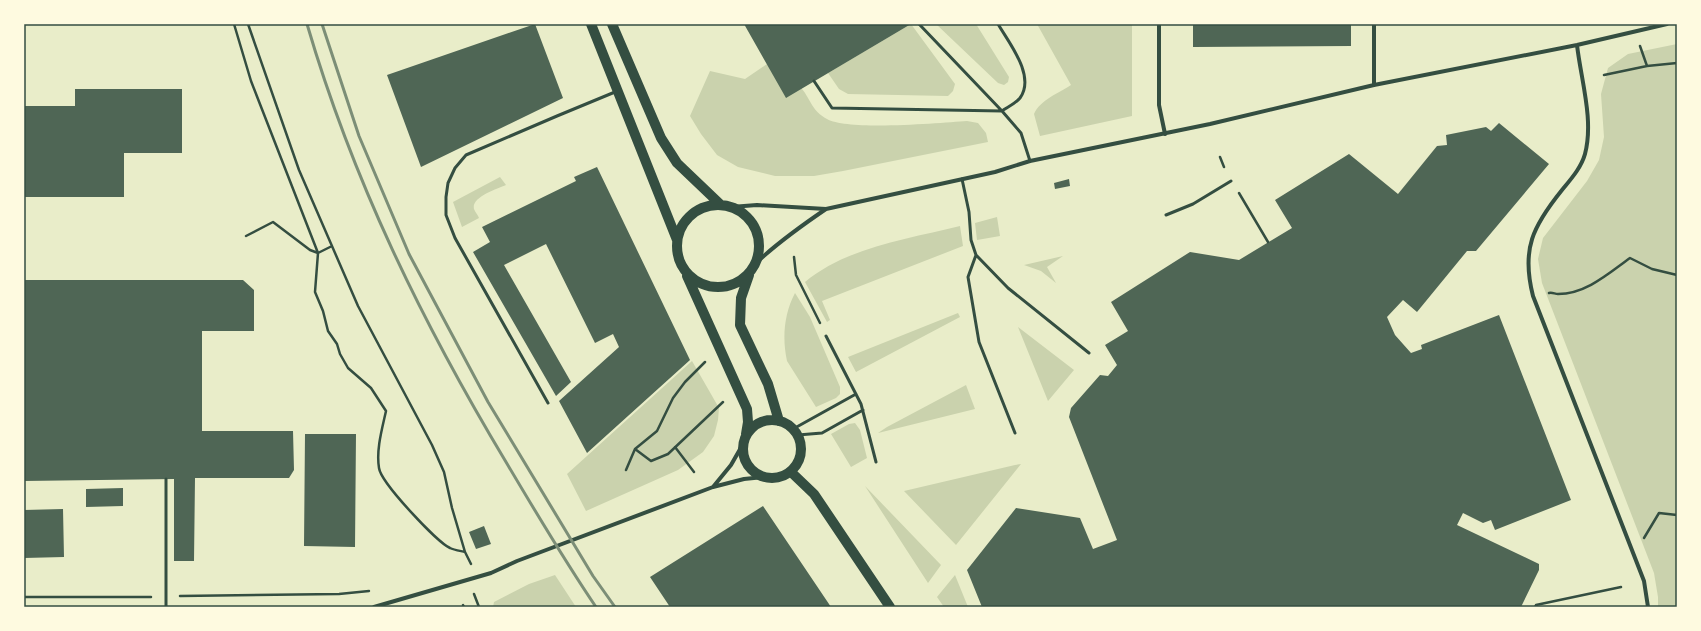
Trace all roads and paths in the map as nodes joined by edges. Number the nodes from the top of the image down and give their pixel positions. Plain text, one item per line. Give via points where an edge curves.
1 (234, 24) edge
2 (248, 24) edge
3 (591, 24) edge
4 (612, 24) edge
5 (919, 24) edge
6 (998, 24) edge
7 (1159, 24) edge
8 (1374, 24) edge
9 (1667, 24) edge
10 (1635, 32) junction
11 (1577, 45) junction
12 (1677, 62) edge
13 (1647, 66) junction
14 (1604, 75) dead end
15 (814, 81) dead end
16 (1374, 85) junction
17 (619, 91) junction
18 (1002, 111) junction
19 (1165, 134) junction
20 (1030, 161) junction
21 (962, 179) junction
22 (1231, 181) dead end
23 (1238, 191) dead end
24 (721, 205) junction
25 (731, 207) junction
26 (826, 209) junction
27 (1166, 215) dead end
28 (246, 236) dead end
29 (677, 240) junction
30 (1268, 242) dead end
31 (332, 246) junction
32 (318, 254) junction
33 (976, 255) junction
34 (794, 257) dead end
35 (753, 269) junction
36 (685, 272) junction
37 (1677, 275) edge
38 (1533, 296) junction
39 (826, 336) joint
40 (1089, 353) dead end
41 (705, 362) dead end
42 (856, 394) junction
43 (724, 401) dead end
44 (548, 403) dead end
45 (863, 410) junction
46 (779, 421) junction
47 (795, 432) junction
48 (1015, 433) dead end
49 (745, 440) junction
50 (675, 447) junction
51 (635, 448) junction
52 (876, 462) dead end
53 (626, 470) dead end
54 (694, 472) dead end
55 (791, 472) junction
56 (764, 477) junction
57 (166, 479) dead end
58 (713, 487) junction
59 (1677, 515) edge
60 (1629, 544) junction
61 (465, 552) junction
62 (477, 563) dead end
63 (471, 565) junction
64 (467, 566) dead end
65 (1621, 587) dead end
66 (376, 590) dead end
67 (166, 596) junction
68 (24, 597) edge
69 (166, 607) edge
70 (374, 607) edge
71 (890, 607) edge
72 (1535, 607) edge
73 (1648, 607) edge

1 - 32 path via 252,81
2 - 31 path via 299,170
3 - 17 main road
4 - 24 main road via 661,138 677,164
5 - 18 lane
6 - 18 lane via 1024,68 1026,86 1020,98
7 - 19 street via 1159,105
8 - 16 street
9 - 10 street
10 - 11 street
10 - 13 path
11 - 16 street
11 - 38 street via 1588,139 1577,172 1548,208 1531,240 1528,271
12 - 13 path
13 - 14 path
15 - 18 lane via 832,108
16 - 19 street
17 - 29 main road
17 - 44 lane via 466,155 455,168 448,183 446,215 455,238
18 - 20 lane via 1021,133
19 - 20 street
20 - 21 street
21 - 26 street
21 - 33 lane via 969,212 971,240
22 - 27 lane via 1194,204
23 - 30 path
24 - 25 main road
24 - 29 main road via 706,206 692,214 682,226
25 - 26 street via 757,205
25 - 35 main road via 751,220 758,234 759,249
26 - 35 street via 770,249
28 - 32 path via 273,222
29 - 36 main road via 678,257
31 - 32 path
31 - 61 path via 358,306 444,472
32 - 61 path via 315,292 323,310 328,332 337,344 348,368 371,388 386,411 379,448 379,470 406,507 430,530 450,548
33 - 40 lane via 1008,288
33 - 48 lane via 968,277 979,342
34 - 39 path via 796,275
35 - 36 main road via 737,283 713,288 698,282
35 - 46 main road via 741,298 740,325 768,384
36 - 49 main road via 747,409
37 - 38 path via 1652,269 1630,258 1596,282 1582,288 1571,292
38 - 60 street
39 - 42 lane
41 - 51 path via 673,398 657,431
42 - 45 lane
42 - 47 lane
43 - 50 path
45 - 47 lane via 822,433
45 - 52 lane
46 - 47 main road
46 - 49 main road via 762,422 752,428
47 - 55 main road via 800,443 801,455
49 - 56 main road via 744,455 747,464 754,472
49 - 58 street via 731,465
50 - 51 path via 668,454 651,461
50 - 54 path
51 - 53 path
55 - 56 main road via 780,478
55 - 71 main road via 814,494
56 - 58 street
57 - 67 lane
58 - 70 street via 491,572
59 - 60 path via 1659,513 1643,538
60 - 73 street via 1644,581
61 - 63 path
62 - 63 path
63 - 64 path
65 - 72 path
66 - 67 path via 331,594
67 - 68 path
67 - 69 lane

